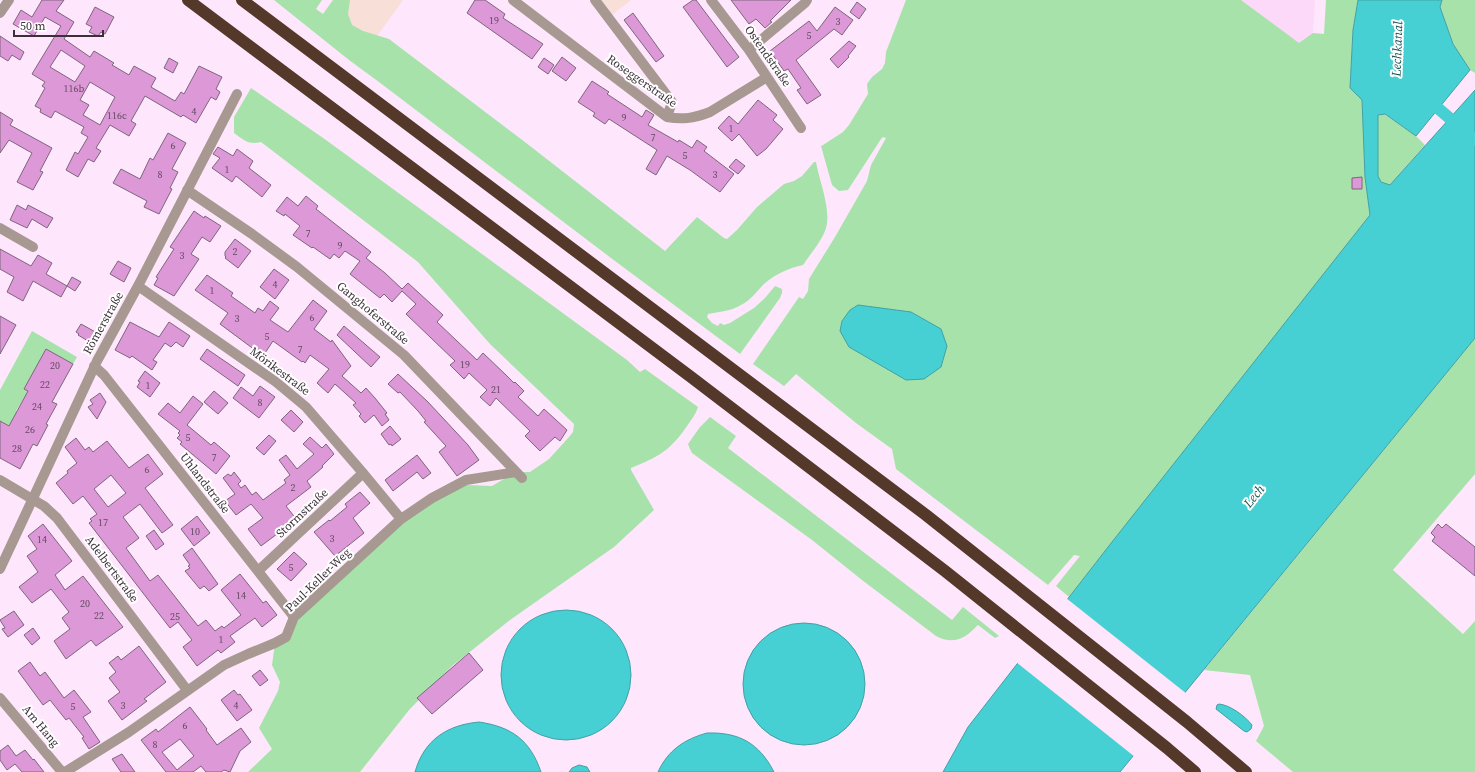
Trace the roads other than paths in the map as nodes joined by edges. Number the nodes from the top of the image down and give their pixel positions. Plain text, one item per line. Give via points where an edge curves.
1 (10, 0) edge
2 (188, 0) edge
3 (242, 0) edge
4 (595, 0) edge
5 (711, 0) edge
6 (807, 0) edge
7 (515, 1) edge
8 (0, 13) edge
9 (749, 50) junction
10 (767, 77) junction
11 (237, 94) dead end
12 (667, 117) junction
13 (801, 128) dead end
14 (187, 190) junction
15 (0, 228) edge
16 (33, 247) dead end
17 (138, 286) junction
18 (94, 366) junction
19 (363, 473) junction
20 (519, 475) joint
21 (0, 480) edge
22 (33, 498) junction
23 (401, 519) junction
24 (0, 569) edge
25 (258, 571) junction
26 (294, 617) junction
27 (187, 690) junction
28 (0, 698) edge
29 (64, 772) edge
30 (1195, 772) edge
31 (1246, 772) edge

1 - 8 street
2 - 30 highway via 685,372 945,571
3 - 31 highway via 926,516 1187,722
4 - 12 street via 672,102
5 - 9 street, Ostendstraße
6 - 9 street
7 - 12 street, Roseggerstraße
9 - 10 street, Ostendstraße
10 - 12 street, Roseggerstraße via 700,116 678,119
10 - 13 street, Ostendstraße
11 - 14 street, Römerstraße
14 - 17 street, Römerstraße
14 - 20 street, Ganghoferstraße via 297,267 400,353
15 - 16 street
17 - 18 street, Römerstraße
17 - 19 street, Mörikestraße via 276,382 306,407
18 - 22 street, Römerstraße
18 - 25 street, Uhlandstraße via 104,375
19 - 23 street, Mörikestraße
19 - 25 street, Stormstraße
20 - 23 street, Paul-Keller-Weg via 466,480 432,498
21 - 22 street, Adelbertstraße
22 - 24 street, Römerstraße
22 - 27 street, Adelbertstraße via 57,518
23 - 26 street, Paul-Keller-Weg
25 - 26 street, Uhlandstraße
26 - 27 street, Paul-Keller-Weg via 286,637 234,660
27 - 29 street, Paul-Keller-Weg via 129,732
28 - 29 street, Am Hang

